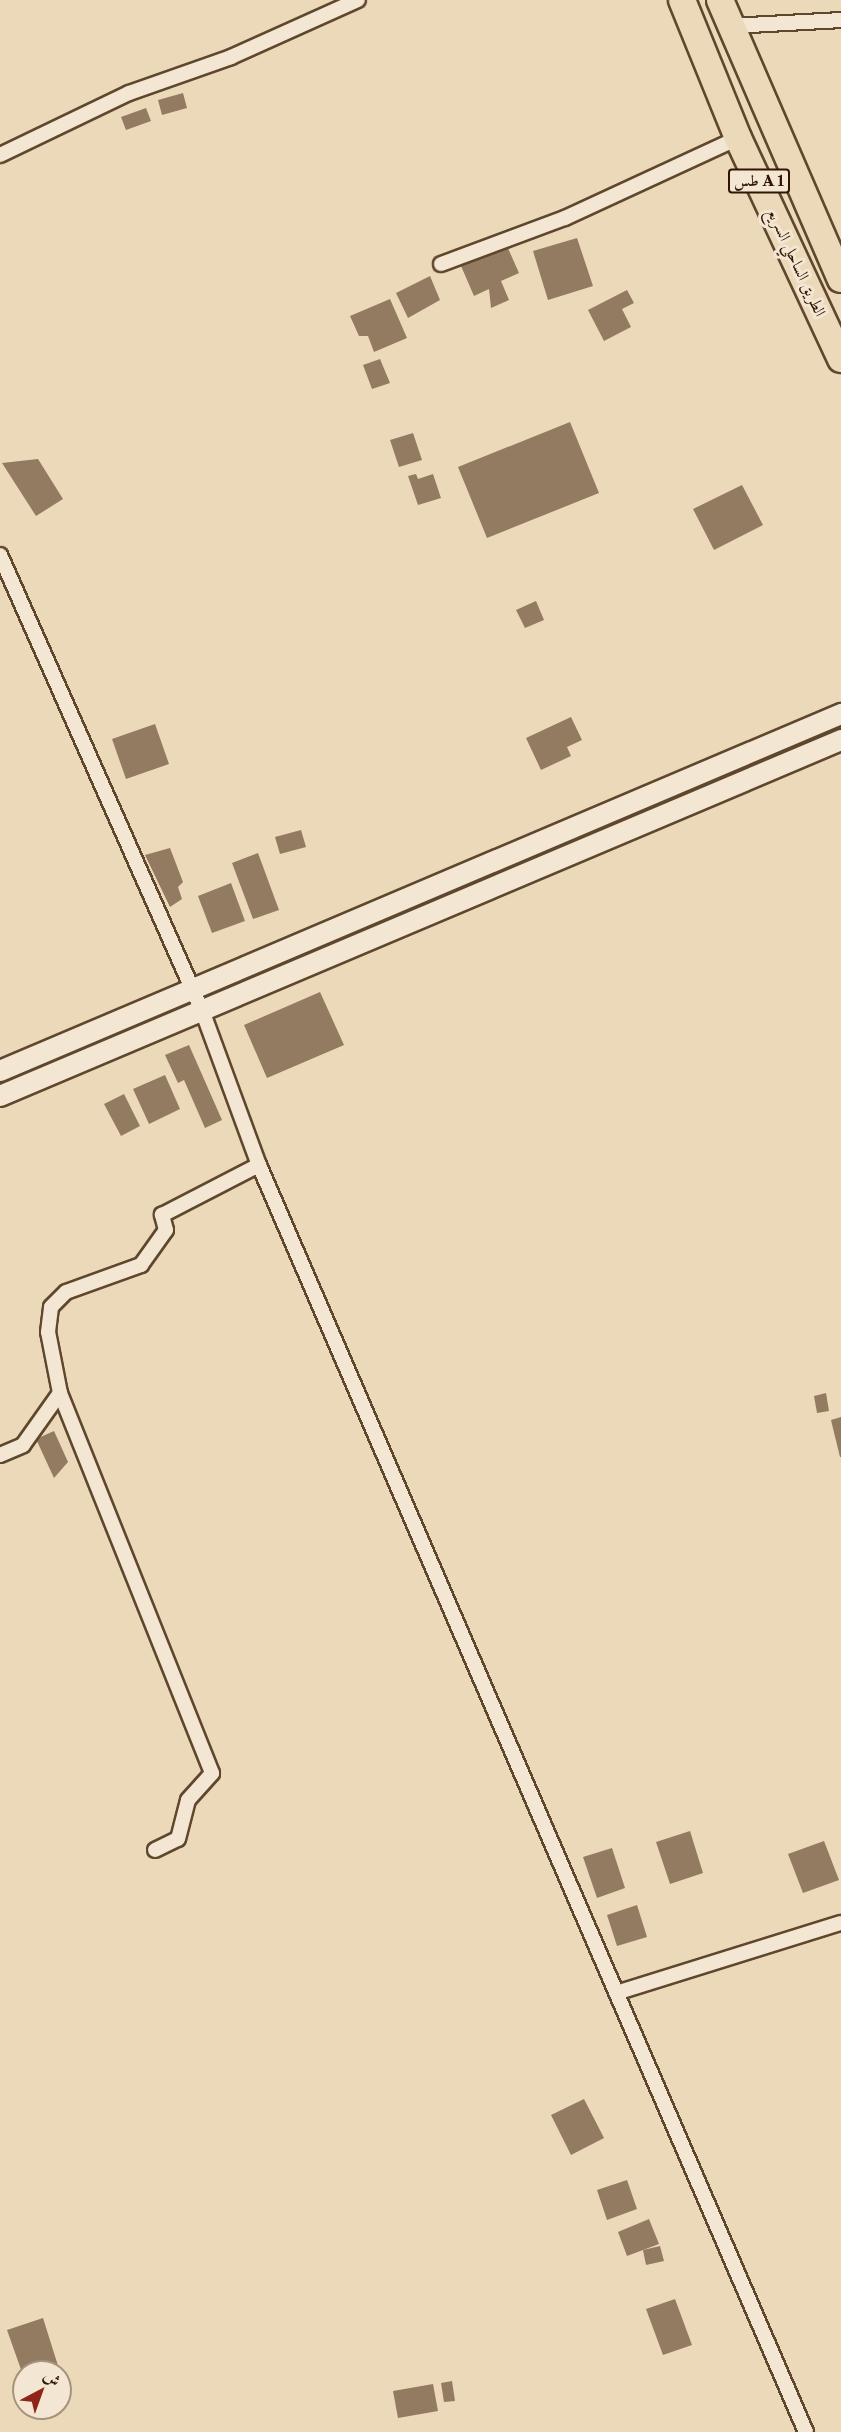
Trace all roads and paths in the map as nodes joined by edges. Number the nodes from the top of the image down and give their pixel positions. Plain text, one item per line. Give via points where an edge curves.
1 (358, 0) edge
2 (682, 0) edge
3 (720, 0) edge
4 (841, 20) edge
5 (731, 26) junction
6 (738, 138) junction
7 (0, 155) edge
8 (441, 264) dead end
9 (841, 279) edge
10 (841, 359) edge
11 (0, 555) edge
12 (841, 714) edge
13 (841, 740) edge
14 (737, 758) junction
15 (743, 779) junction
16 (355, 919) junction
17 (367, 942) junction
18 (191, 988) junction
19 (203, 1013) junction
20 (0, 1071) edge
21 (0, 1096) edge
22 (260, 1165) junction
23 (60, 1393) junction
24 (0, 1455) edge
25 (155, 1850) dead end
26 (841, 1923) edge
27 (619, 1992) junction
28 (806, 2432) edge

1 - 7 street via 231,57 129,93
2 - 6 highway, الطريق الساحلي السريع / طس A 1
3 - 5 highway, الطريق الساحلي السريع / طس A 1
4 - 5 street
5 - 9 highway, الطريق الساحلي السريع / طس A 1
6 - 8 street via 565,218
6 - 10 highway, الطريق الساحلي السريع / طس A 1
11 - 18 street
12 - 14 street
13 - 15 street
14 - 15 street
14 - 16 street
15 - 17 street
16 - 17 street
16 - 18 street
17 - 19 street
18 - 19 street
18 - 20 street
19 - 21 street
19 - 22 street
22 - 23 street via 162,1215 166,1230 141,1265 66,1292 51,1307 48,1332
22 - 27 street
23 - 24 street via 23,1445
23 - 25 street via 212,1773 188,1800 178,1839
26 - 27 street
27 - 28 street

